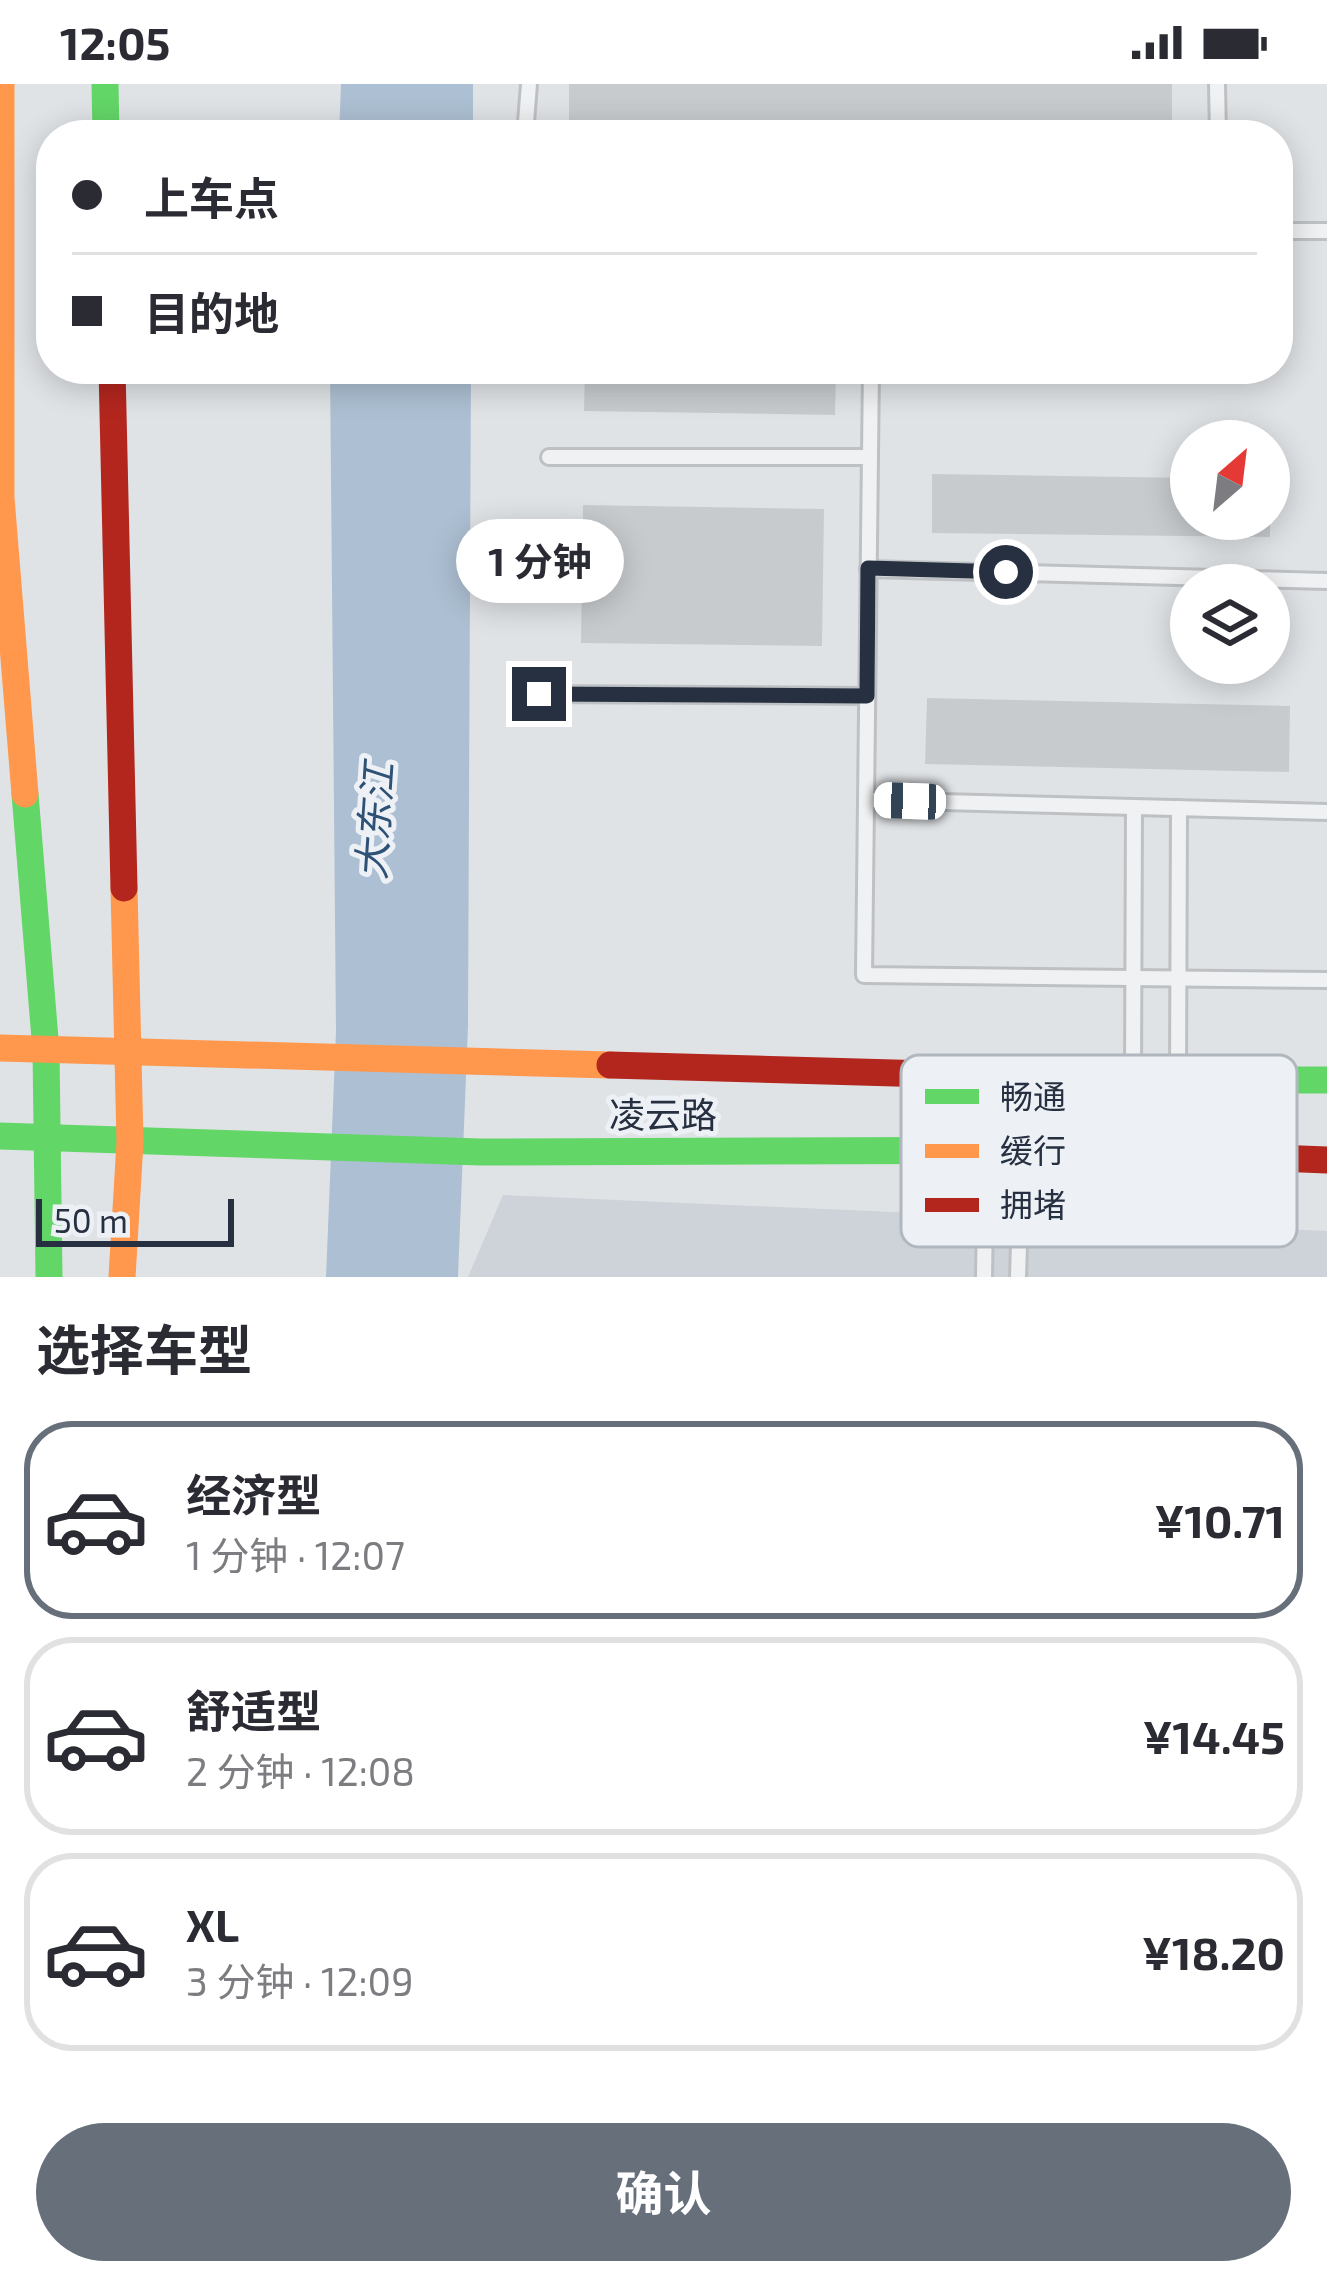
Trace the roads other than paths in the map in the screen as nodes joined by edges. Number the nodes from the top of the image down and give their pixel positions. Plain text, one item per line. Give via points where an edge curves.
1 (2, 84) edge
2 (105, 84) edge
3 (529, 84) edge
4 (1217, 84) edge
5 (106, 120) edge
6 (526, 120) edge
7 (1218, 120) edge
8 (1293, 231) edge
9 (1327, 231) edge
10 (112, 384) edge
11 (871, 384) edge
12 (549, 457) dead end
13 (870, 457) junction
14 (1, 498) edge
15 (868, 568) junction
16 (1327, 580) edge
17 (539, 694) dead end
18 (867, 696) junction
19 (866, 800) junction
20 (1134, 807) junction
21 (1179, 808) junction
22 (1327, 812) edge
23 (1133, 978) junction
24 (1179, 979) junction
25 (1327, 980) edge
26 (0, 1048) edge
27 (128, 1050) junction
28 (46, 1052) junction
29 (1133, 1055) edge
30 (1178, 1055) edge
31 (901, 1073) edge
32 (0, 1136) edge
33 (45, 1138) junction
34 (130, 1142) junction
35 (901, 1150) edge
36 (1297, 1159) edge
37 (1327, 1160) edge
38 (984, 1247) edge
39 (1019, 1247) edge
40 (49, 1277) edge
41 (122, 1277) edge
42 (984, 1277) edge
43 (1018, 1277) edge

1 - 14 main road
2 - 5 main road
3 - 6 lane
4 - 7 lane
8 - 9 lane
10 - 27 main road
11 - 13 lane
12 - 13 lane
13 - 15 lane
14 - 28 main road
15 - 16 lane
15 - 18 lane
17 - 18 lane
18 - 19 lane
19 - 20 lane
19 - 23 lane via 864,975
20 - 21 lane
20 - 23 lane
21 - 22 lane
21 - 24 lane
23 - 24 lane
23 - 29 lane
24 - 25 lane
24 - 30 lane
26 - 28 main road, 凌云路
27 - 28 main road, 凌云路
27 - 31 main road, 凌云路
27 - 34 main road
28 - 33 main road
32 - 33 main road, 凌云路
33 - 34 main road, 凌云路
33 - 40 main road
34 - 35 main road, 凌云路 via 481,1152
34 - 41 main road
36 - 37 main road, 凌云路
38 - 42 lane
39 - 43 lane

